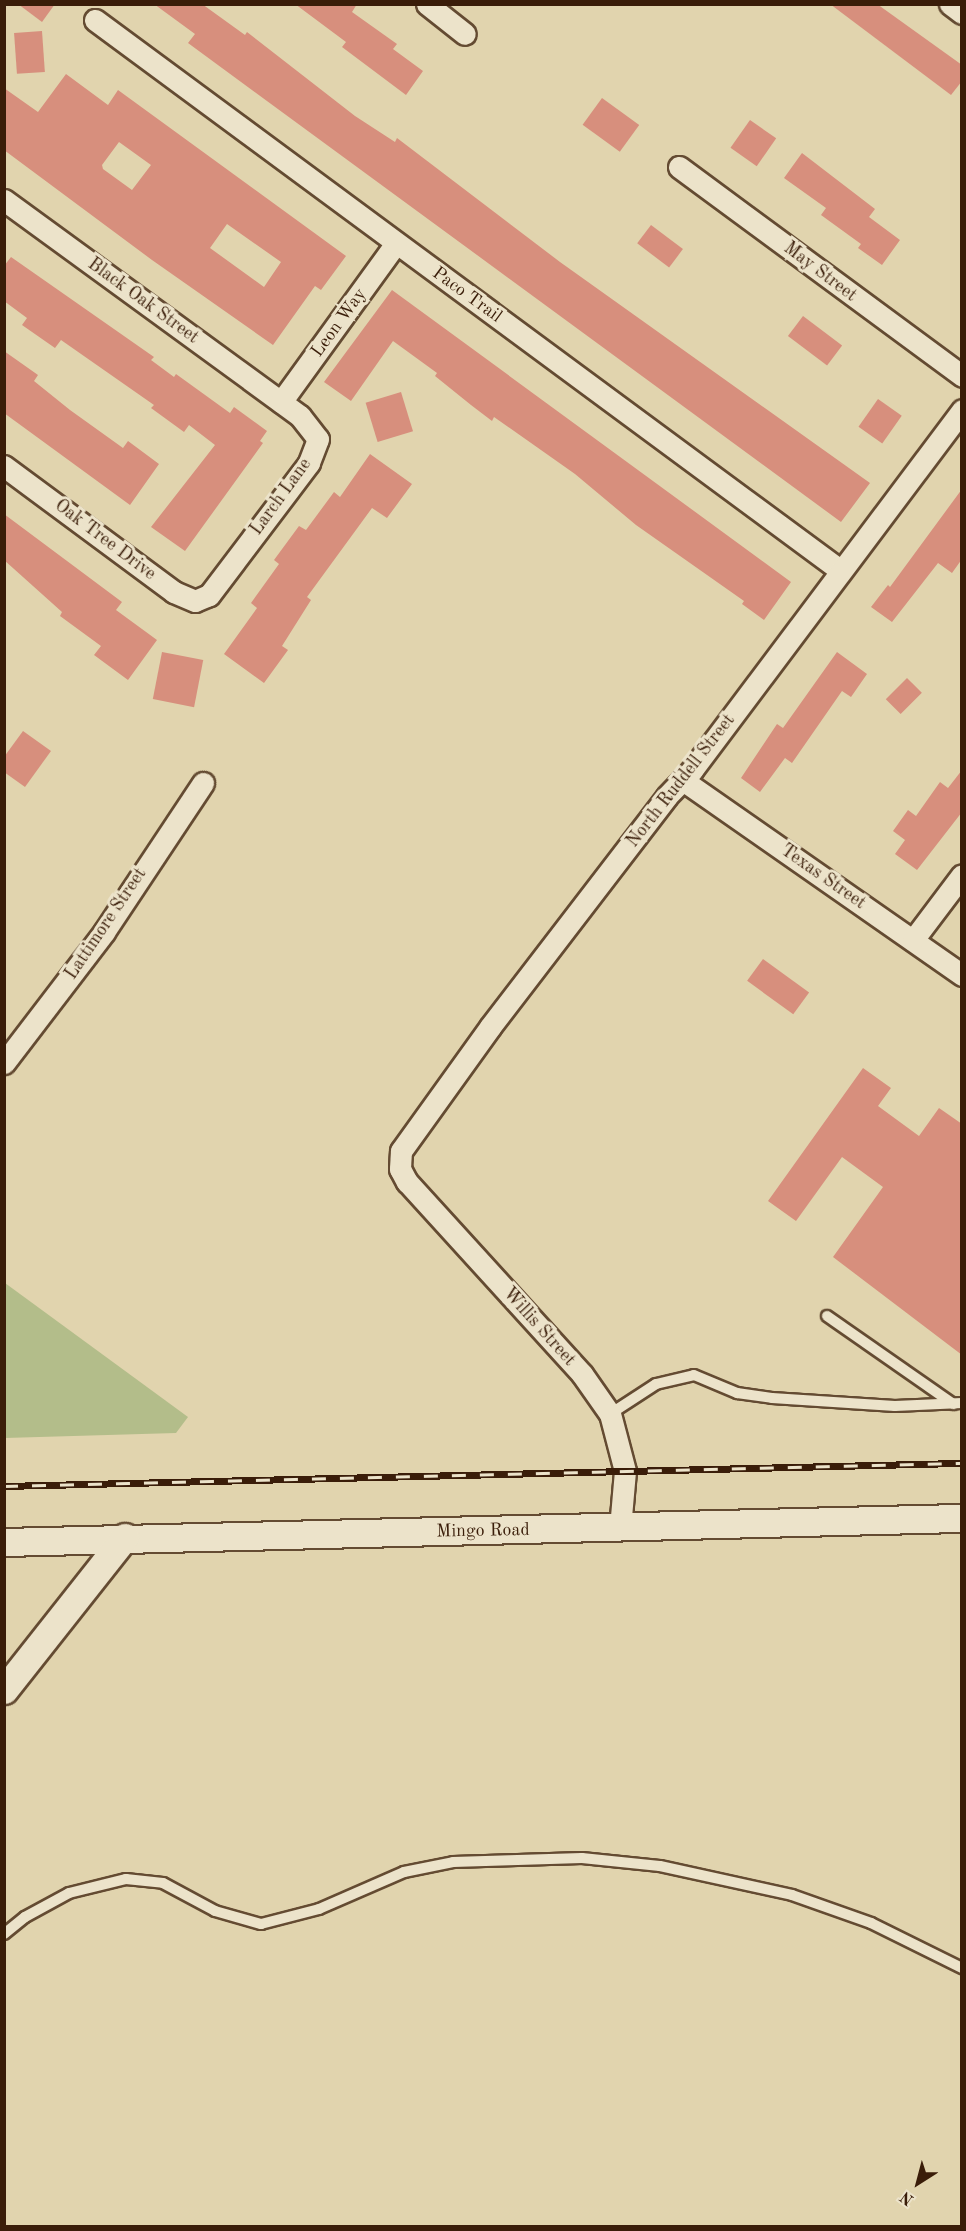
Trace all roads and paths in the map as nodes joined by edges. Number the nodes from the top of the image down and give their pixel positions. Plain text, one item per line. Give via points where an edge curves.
1 (427, 4) edge
2 (950, 4) edge
3 (962, 13) edge
4 (96, 20) dead end
5 (465, 34) dead end
6 (679, 167) dead end
7 (4, 200) edge
8 (396, 243) junction
9 (962, 376) edge
10 (281, 402) junction
11 (962, 410) edge
12 (4, 465) edge
13 (840, 570) junction
14 (209, 595) joint
15 (684, 781) junction
16 (203, 783) dead end
17 (962, 876) edge
18 (913, 940) junction
19 (962, 975) edge
20 (4, 1063) edge
21 (401, 1151) joint
22 (827, 1316) dead end
23 (957, 1404) edge
24 (610, 1414) junction
25 (962, 1518) edge
26 (620, 1528) junction
27 (125, 1537) junction
28 (4, 1542) edge
29 (4, 1690) edge
30 (4, 1934) edge
31 (962, 1968) edge

1 - 5 street
2 - 3 street
4 - 8 street, Paco Trail
6 - 9 street, May Street
7 - 10 street, Black Oak Street
8 - 10 street, Leon Way
8 - 13 street, Paco Trail
10 - 14 street, Larch Lane via 300,416 318,439 309,463
11 - 13 street, North Ruddell Street
12 - 14 street, Oak Tree Drive via 174,592 195,601
13 - 15 street, North Ruddell Street
15 - 18 street, Texas Street
15 - 21 street, North Ruddell Street via 667,796 497,1018
16 - 20 street, Lattimore Street via 104,932
17 - 18 street
18 - 19 street, Texas Street
21 - 24 street, Willis Street via 400,1169 407,1182 582,1374
22 - 23 lane
23 - 24 lane via 895,1406 772,1398 737,1393 694,1375 656,1383
24 - 26 street, Willis Street via 625,1471
25 - 26 street, Mingo Road
26 - 27 street, Mingo Road
27 - 28 street, Mingo Road
27 - 29 street
30 - 31 lane via 47,1903 126,1880 163,1883 214,1911 261,1924 319,1909 404,1872 462,1862 582,1858 660,1866 792,1895 871,1923

